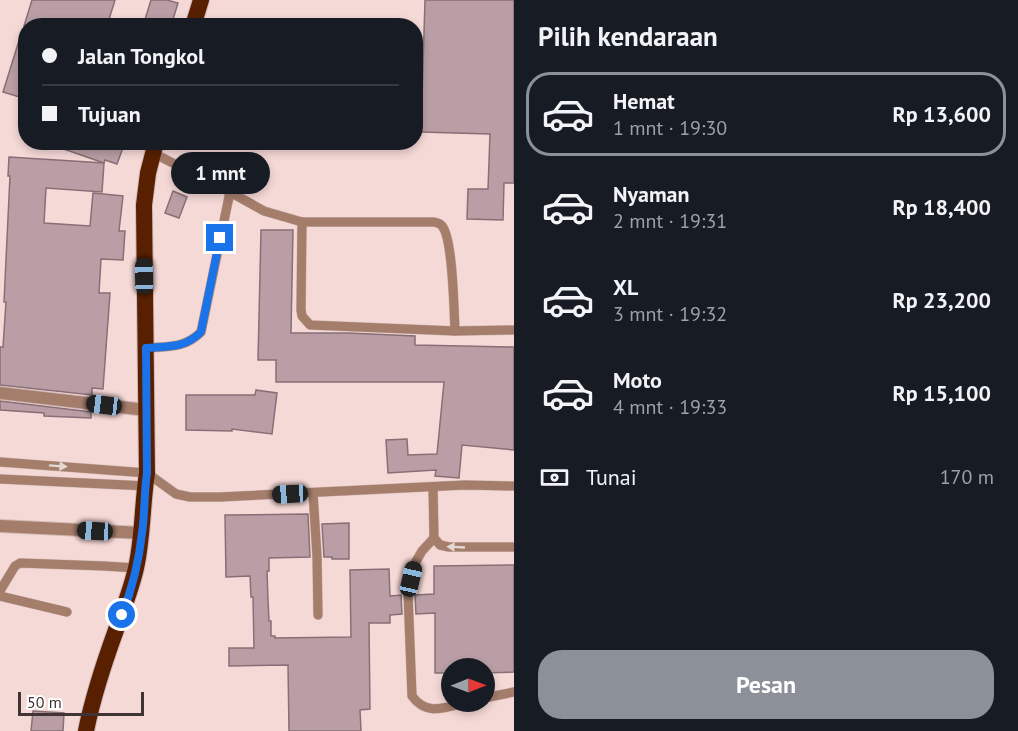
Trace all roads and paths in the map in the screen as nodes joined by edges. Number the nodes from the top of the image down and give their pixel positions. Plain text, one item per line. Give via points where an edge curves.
1 (201, 0) edge
2 (195, 18) edge
3 (154, 150) edge
4 (158, 150) edge
5 (230, 192) junction
6 (302, 222) junction
7 (514, 330) edge
8 (456, 331) junction
9 (146, 348) junction
10 (0, 393) edge
11 (146, 410) junction
12 (0, 462) edge
13 (0, 479) edge
14 (151, 480) junction
15 (514, 486) edge
16 (433, 487) junction
17 (313, 493) junction
18 (0, 526) edge
19 (142, 533) junction
20 (434, 538) junction
21 (514, 547) edge
22 (136, 568) junction
23 (0, 591) edge
24 (0, 596) edge
25 (67, 612) dead end
26 (318, 615) dead end
27 (514, 692) edge
28 (495, 696) edge
29 (441, 709) edge
30 (86, 731) edge

1 - 2 highway
3 - 9 highway via 144,205
4 - 5 lane
5 - 6 lane via 264,211
5 - 9 lane via 201,332 183,345
6 - 8 lane via 440,224 447,235 451,261
6 - 8 lane via 301,310 310,325
7 - 8 lane
9 - 11 highway
10 - 11 street
11 - 14 highway
12 -> 14 lane
13 - 14 lane
14 - 17 lane via 190,497
14 - 19 highway
15 - 16 lane
16 - 17 lane
16 - 20 lane
17 - 26 lane
18 - 19 street
19 - 22 highway
21 -> 20 lane via 449,547
20 - 29 lane via 414,565 408,593 412,696 425,708
22 - 23 lane via 24,562 15,566
22 - 30 highway via 93,697
24 - 25 lane
27 - 28 lane

